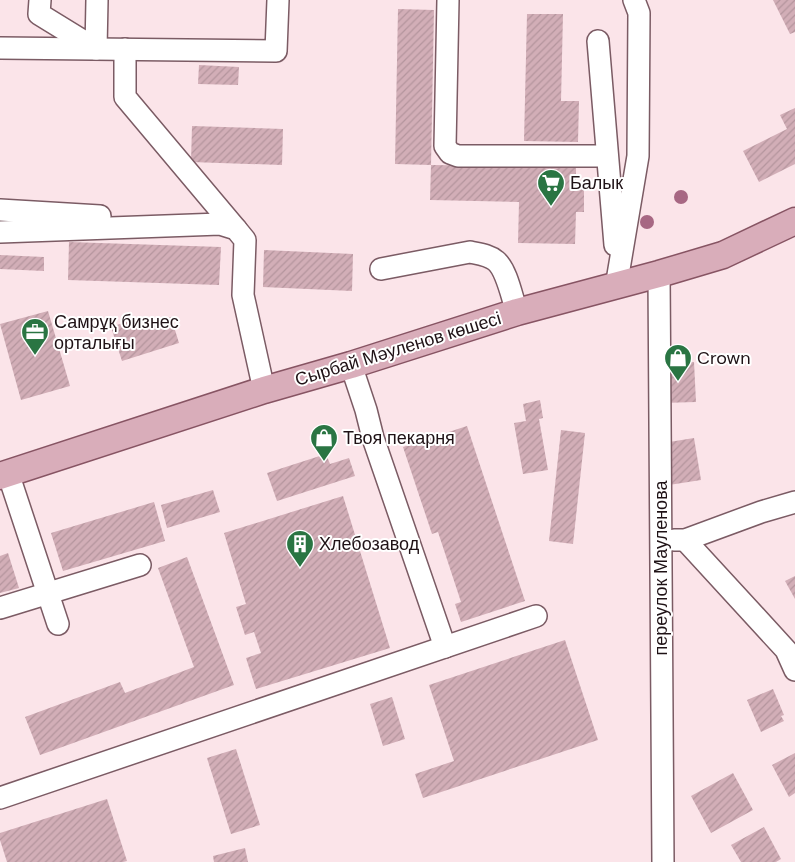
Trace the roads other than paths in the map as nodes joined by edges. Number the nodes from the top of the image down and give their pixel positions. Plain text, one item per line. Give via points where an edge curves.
1 (40, 0) edge
2 (98, 0) edge
3 (278, 0) edge
4 (448, 0) edge
5 (634, 0) edge
6 (598, 41) dead end
7 (0, 48) edge
8 (96, 49) junction
9 (125, 50) junction
10 (607, 156) junction
11 (0, 210) edge
12 (795, 221) edge
13 (228, 226) junction
14 (0, 232) edge
15 (380, 269) dead end
16 (659, 274) junction
17 (618, 280) junction
18 (517, 312) junction
19 (351, 364) junction
20 (264, 390) junction
21 (4, 475) edge
22 (795, 502) edge
23 (685, 540) junction
24 (661, 541) junction
25 (140, 565) dead end
26 (48, 594) junction
27 (0, 608) edge
28 (536, 616) dead end
29 (58, 624) dead end
30 (445, 647) junction
31 (795, 670) edge
32 (0, 798) edge
33 (663, 862) edge

1 - 8 street via 39,14
2 - 8 street
3 - 9 street via 276,51
4 - 10 street via 445,146 450,153 458,156
5 - 17 street via 639,13 638,156
6 - 10 street
7 - 8 street
8 - 9 street
9 - 13 street via 125,97
10 - 17 street
11 - 13 street
12 - 16 main road, Сырбай Мәуленов көшесі via 723,255
13 - 14 street
13 - 20 street via 245,240 243,295
15 - 18 street via 470,252 484,255 496,260 503,270
16 - 17 main road, Сырбай Мәуленов көшесі
16 - 24 street, переулок Мауленова
17 - 18 main road, Сырбай Мәуленов көшесі
18 - 19 main road, Сырбай Мәуленов көшесі
19 - 20 main road, Сырбай Мәуленов көшесі
19 - 30 street
20 - 21 main road, Сырбай Мәуленов көшесі
21 - 26 street
22 - 23 street
23 - 24 street
23 - 31 street via 786,650
24 - 33 street, переулок Мауленова
25 - 26 street
26 - 27 street
26 - 29 street
28 - 30 street
30 - 32 street

